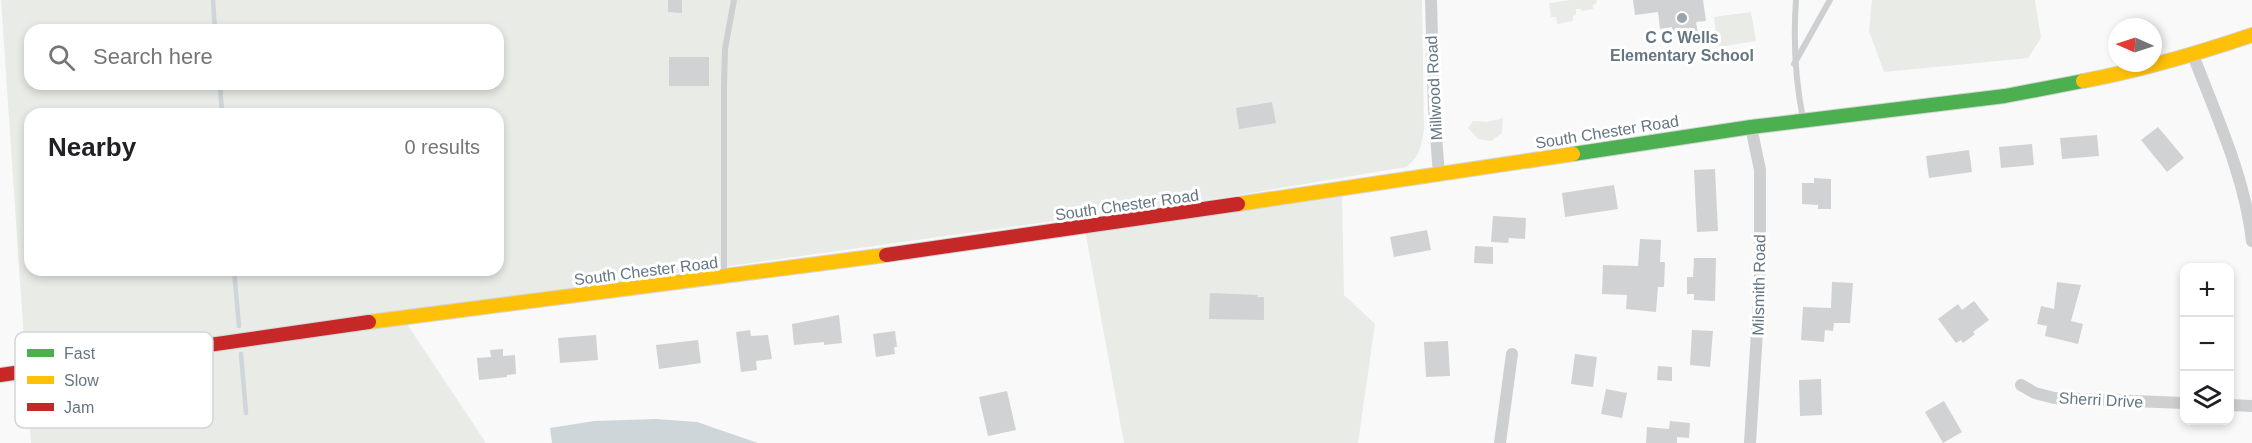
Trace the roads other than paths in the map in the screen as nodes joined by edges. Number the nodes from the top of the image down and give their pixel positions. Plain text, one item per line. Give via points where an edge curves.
1 (734, 0) edge
2 (1431, 0) edge
3 (1796, 0) edge
4 (1830, 0) edge
5 (2252, 35) edge
6 (2193, 55) junction
7 (1794, 64) junction
8 (1803, 120) junction
9 (1751, 127) junction
10 (1439, 175) junction
11 (2252, 240) edge
12 (724, 278) junction
13 (213, 344) edge
14 (1512, 354) dead end
15 (15, 373) edge
16 (0, 375) edge
17 (2021, 385) dead end
18 (2180, 403) edge
19 (2234, 405) edge
20 (2252, 406) edge
21 (1500, 443) edge
22 (1750, 443) edge

1 - 12 lane via 725,50
2 - 10 street, Millwood Road
3 - 7 lane
4 - 7 lane
5 - 6 street, South Chester Road
6 - 8 street, South Chester Road via 2073,85
6 - 11 street via 2226,142 2247,209
7 - 8 lane
8 - 9 street, South Chester Road
9 - 10 street, South Chester Road
9 - 22 street, Milsmith Road via 1760,170 1760,284
10 - 12 street, South Chester Road
12 - 13 street, South Chester Road
14 - 21 street
15 - 16 street, South Chester Road
17 - 18 street, Sherri Drive via 2054,398
19 - 20 street

